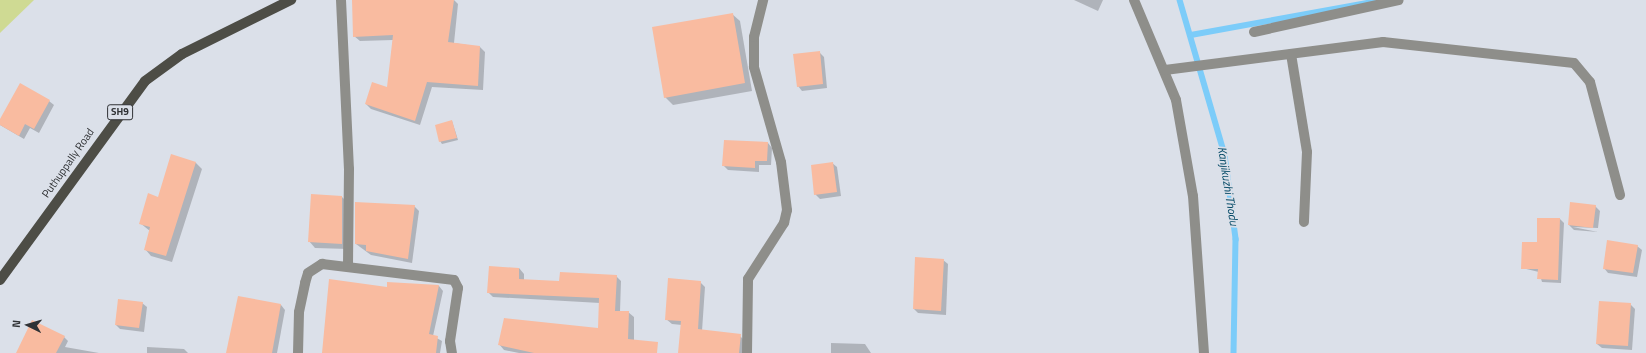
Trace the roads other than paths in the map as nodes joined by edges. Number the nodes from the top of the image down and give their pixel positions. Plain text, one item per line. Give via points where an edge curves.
1 (291, 0) edge
2 (341, 0) edge
3 (763, 0) edge
4 (1134, 0) edge
5 (1399, 0) edge
6 (1254, 32) dead end
7 (1291, 54) junction
8 (1165, 70) junction
9 (1620, 195) dead end
10 (1304, 222) dead end
11 (348, 265) junction
12 (0, 280) edge
13 (298, 353) edge
14 (452, 353) edge
15 (748, 353) edge
16 (1204, 353) edge

1 - 12 main road, Puthuppally Road / SH9 via 182,54 145,81
2 - 11 street via 349,169
3 - 15 street via 754,37 754,67 781,162 787,210 784,223 748,279
4 - 8 street
5 - 6 street
7 - 8 street
7 - 9 street via 1383,42 1574,63 1590,82
7 - 10 street via 1307,152
8 - 16 street via 1176,100 1194,196
11 - 13 street via 322,264 308,273 299,312
11 - 14 street via 454,280 458,288 450,341

